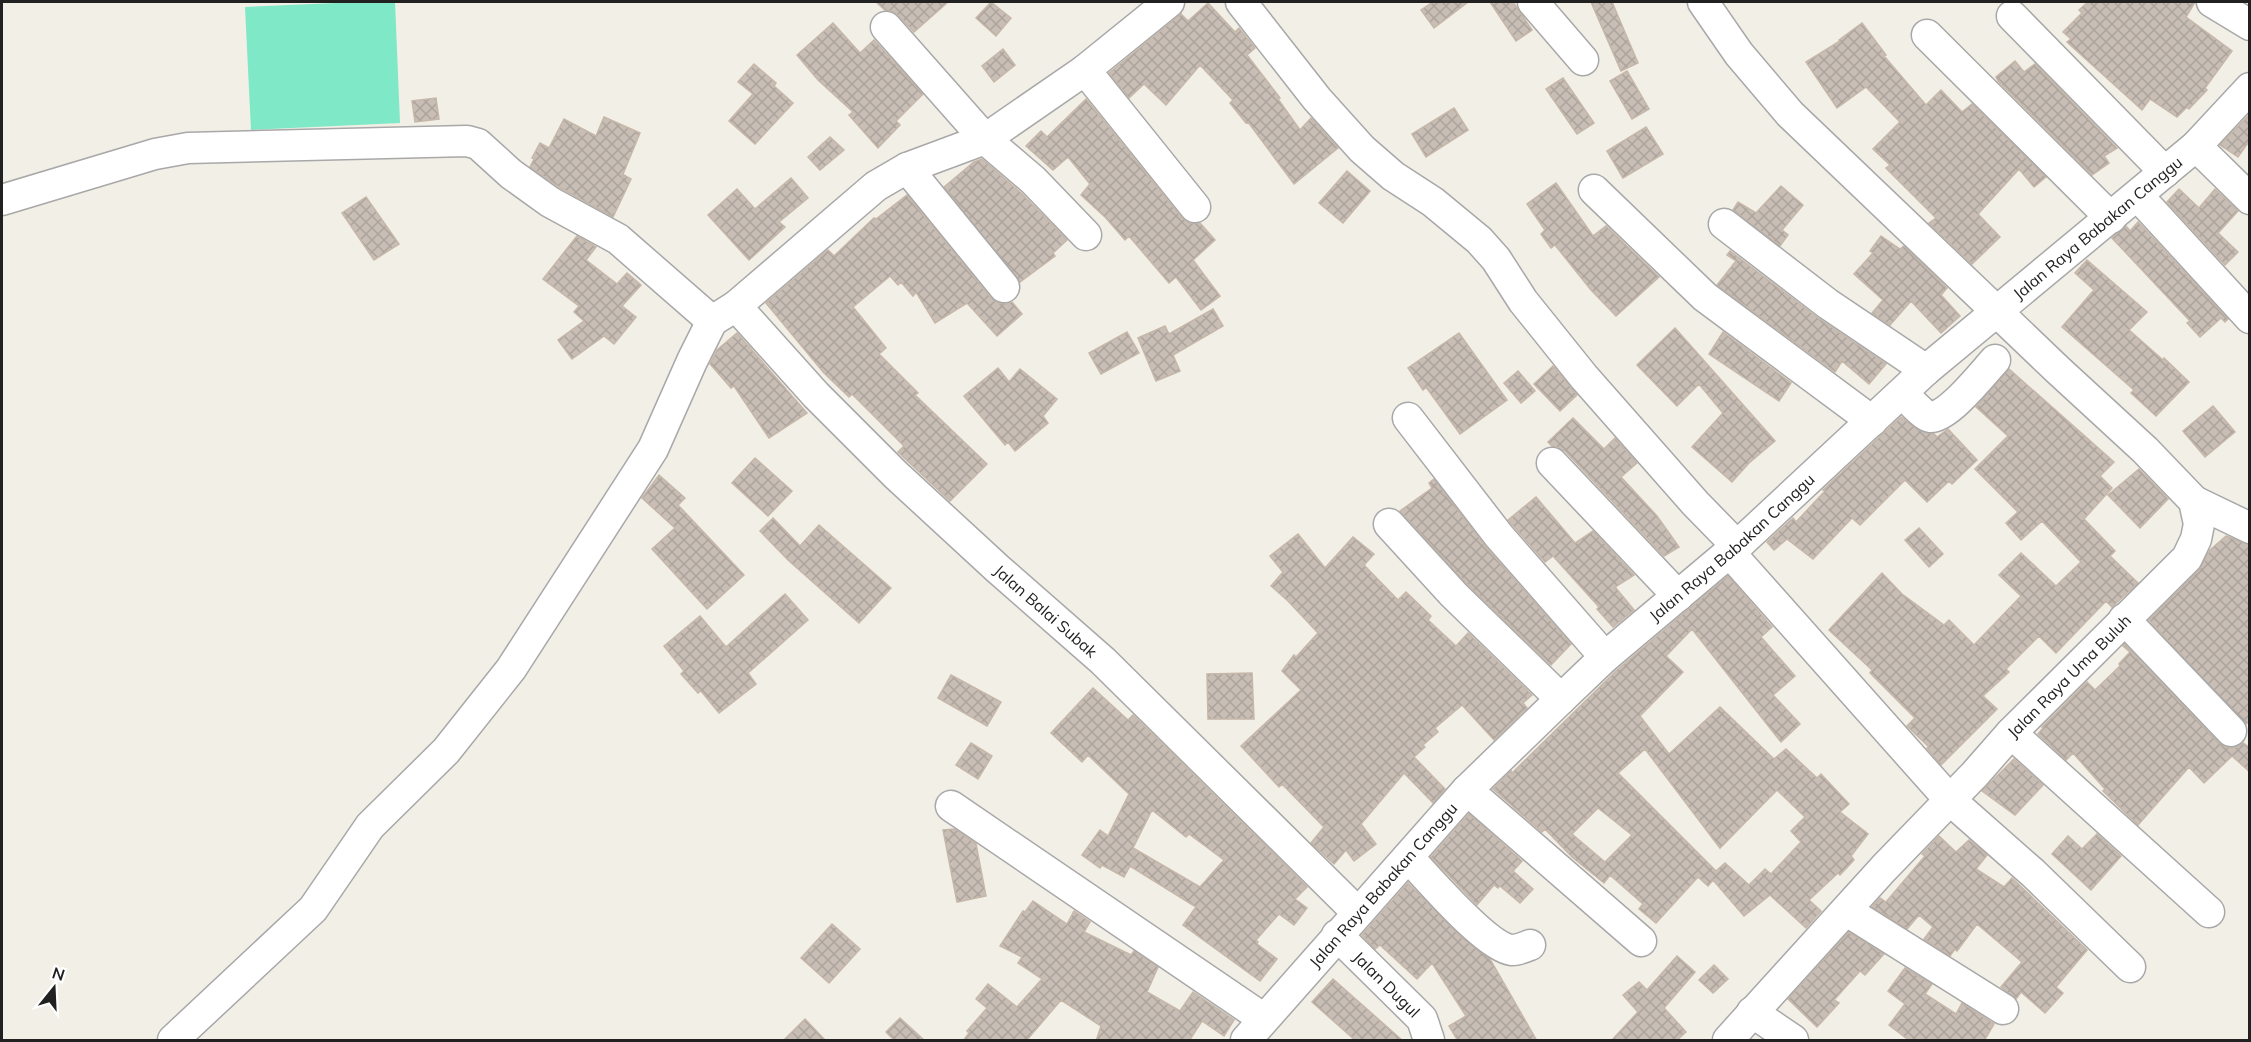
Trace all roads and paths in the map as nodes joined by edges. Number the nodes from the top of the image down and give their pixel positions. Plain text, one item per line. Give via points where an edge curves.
1 (1169, 2) edge
2 (1241, 2) edge
3 (1533, 2) edge
4 (1703, 2) edge
5 (2212, 2) edge
6 (2012, 16) dead end
7 (2250, 24) edge
8 (886, 27) dead end
9 (1927, 35) dead end
10 (1583, 60) dead end
11 (1085, 70) junction
12 (2250, 88) edge
13 (985, 139) junction
14 (2196, 146) junction
15 (907, 168) junction
16 (2165, 172) junction
17 (1594, 190) dead end
18 (2138, 196) junction
19 (2250, 199) edge
20 (2, 200) edge
21 (1195, 207) dead end
22 (2111, 218) junction
23 (1724, 224) dead end
24 (1086, 235) dead end
25 (1004, 287) dead end
26 (1998, 311) junction
27 (724, 313) junction
28 (2250, 318) edge
29 (1995, 360) dead end
30 (1926, 370) junction
31 (1902, 393) junction
32 (1408, 418) dead end
33 (1872, 421) junction
34 (1551, 463) dead end
35 (2194, 501) junction
36 (1389, 524) dead end
37 (2250, 528) edge
38 (1734, 549) junction
39 (1678, 596) junction
40 (2124, 620) junction
41 (1605, 657) junction
42 (1561, 699) junction
43 (2231, 731) dead end
44 (2011, 733) junction
45 (1467, 790) junction
46 (1949, 799) junction
47 (951, 806) dead end
48 (1408, 857) junction
49 (1847, 911) junction
50 (2209, 912) dead end
51 (1358, 914) junction
52 (1337, 935) junction
53 (1641, 941) dead end
54 (1530, 945) dead end
55 (2130, 967) dead end
56 (2003, 1009) dead end
57 (1752, 1012) junction
58 (1255, 1030) edge
59 (173, 1041) edge
60 (1429, 1041) edge
61 (1728, 1041) edge
62 (1793, 1041) edge

1 - 11 street
2 - 38 street via 1362,149 1479,240 1584,377
3 - 10 street
4 - 26 street via 1739,54 1791,114
5 - 7 street
6 - 16 street
8 - 13 street
9 - 22 street
11 - 13 street
11 - 21 street
12 - 14 street, Jalan Raya Babakan Canggu
13 - 15 street
13 - 24 street via 1033,180
14 - 16 street, Jalan Raya Babakan Canggu
14 - 19 street
15 - 25 street
15 - 27 street via 876,186
16 - 18 street, Jalan Raya Babakan Canggu
17 - 33 street via 1705,297
18 - 22 street, Jalan Raya Babakan Canggu
18 - 28 street
20 - 27 street, Jalan Balai Subak via 155,154 188,148 467,141 478,144 550,202 618,238
22 - 26 street, Jalan Raya Babakan Canggu
23 - 30 street via 1828,304
26 - 30 street, Jalan Raya Babakan Canggu
26 - 35 street
27 - 51 street, Jalan Balai Subak via 998,569 1103,660
27 - 59 street via 692,361 654,450 511,669 446,751 370,826 313,909
29 - 31 street via 1945,413 1926,416
30 - 31 street, Jalan Raya Babakan Canggu
31 - 33 street, Jalan Raya Babakan Canggu
32 - 41 street via 1499,536
33 - 38 street, Jalan Raya Babakan Canggu
34 - 39 street
35 - 37 street
35 - 40 street, Jalan Raya Uma Buluh via 2199,524 2187,558
36 - 42 street via 1454,595
38 - 39 street, Jalan Raya Babakan Canggu
38 - 46 street
39 - 41 street, Jalan Raya Babakan Canggu
40 - 43 street
40 - 44 street, Jalan Raya Uma Buluh
41 - 42 street, Jalan Raya Babakan Canggu
42 - 45 street, Jalan Raya Babakan Canggu
44 - 46 street, Jalan Raya Uma Buluh
44 - 50 street
45 - 48 street, Jalan Raya Babakan Canggu
45 - 53 street
46 - 49 street, Jalan Raya Uma Buluh
46 - 55 street via 2034,873
47 - 58 street
48 - 51 street, Jalan Raya Babakan Canggu
48 - 54 street via 1478,931 1512,950
49 - 56 street
49 - 57 street, Jalan Raya Uma Buluh
51 - 52 street, Jalan Raya Babakan Canggu
52 - 58 street, Jalan Raya Babakan Canggu
52 - 60 street, Jalan Dugul via 1422,1019
57 - 61 street, Jalan Raya Uma Buluh
57 - 62 street

